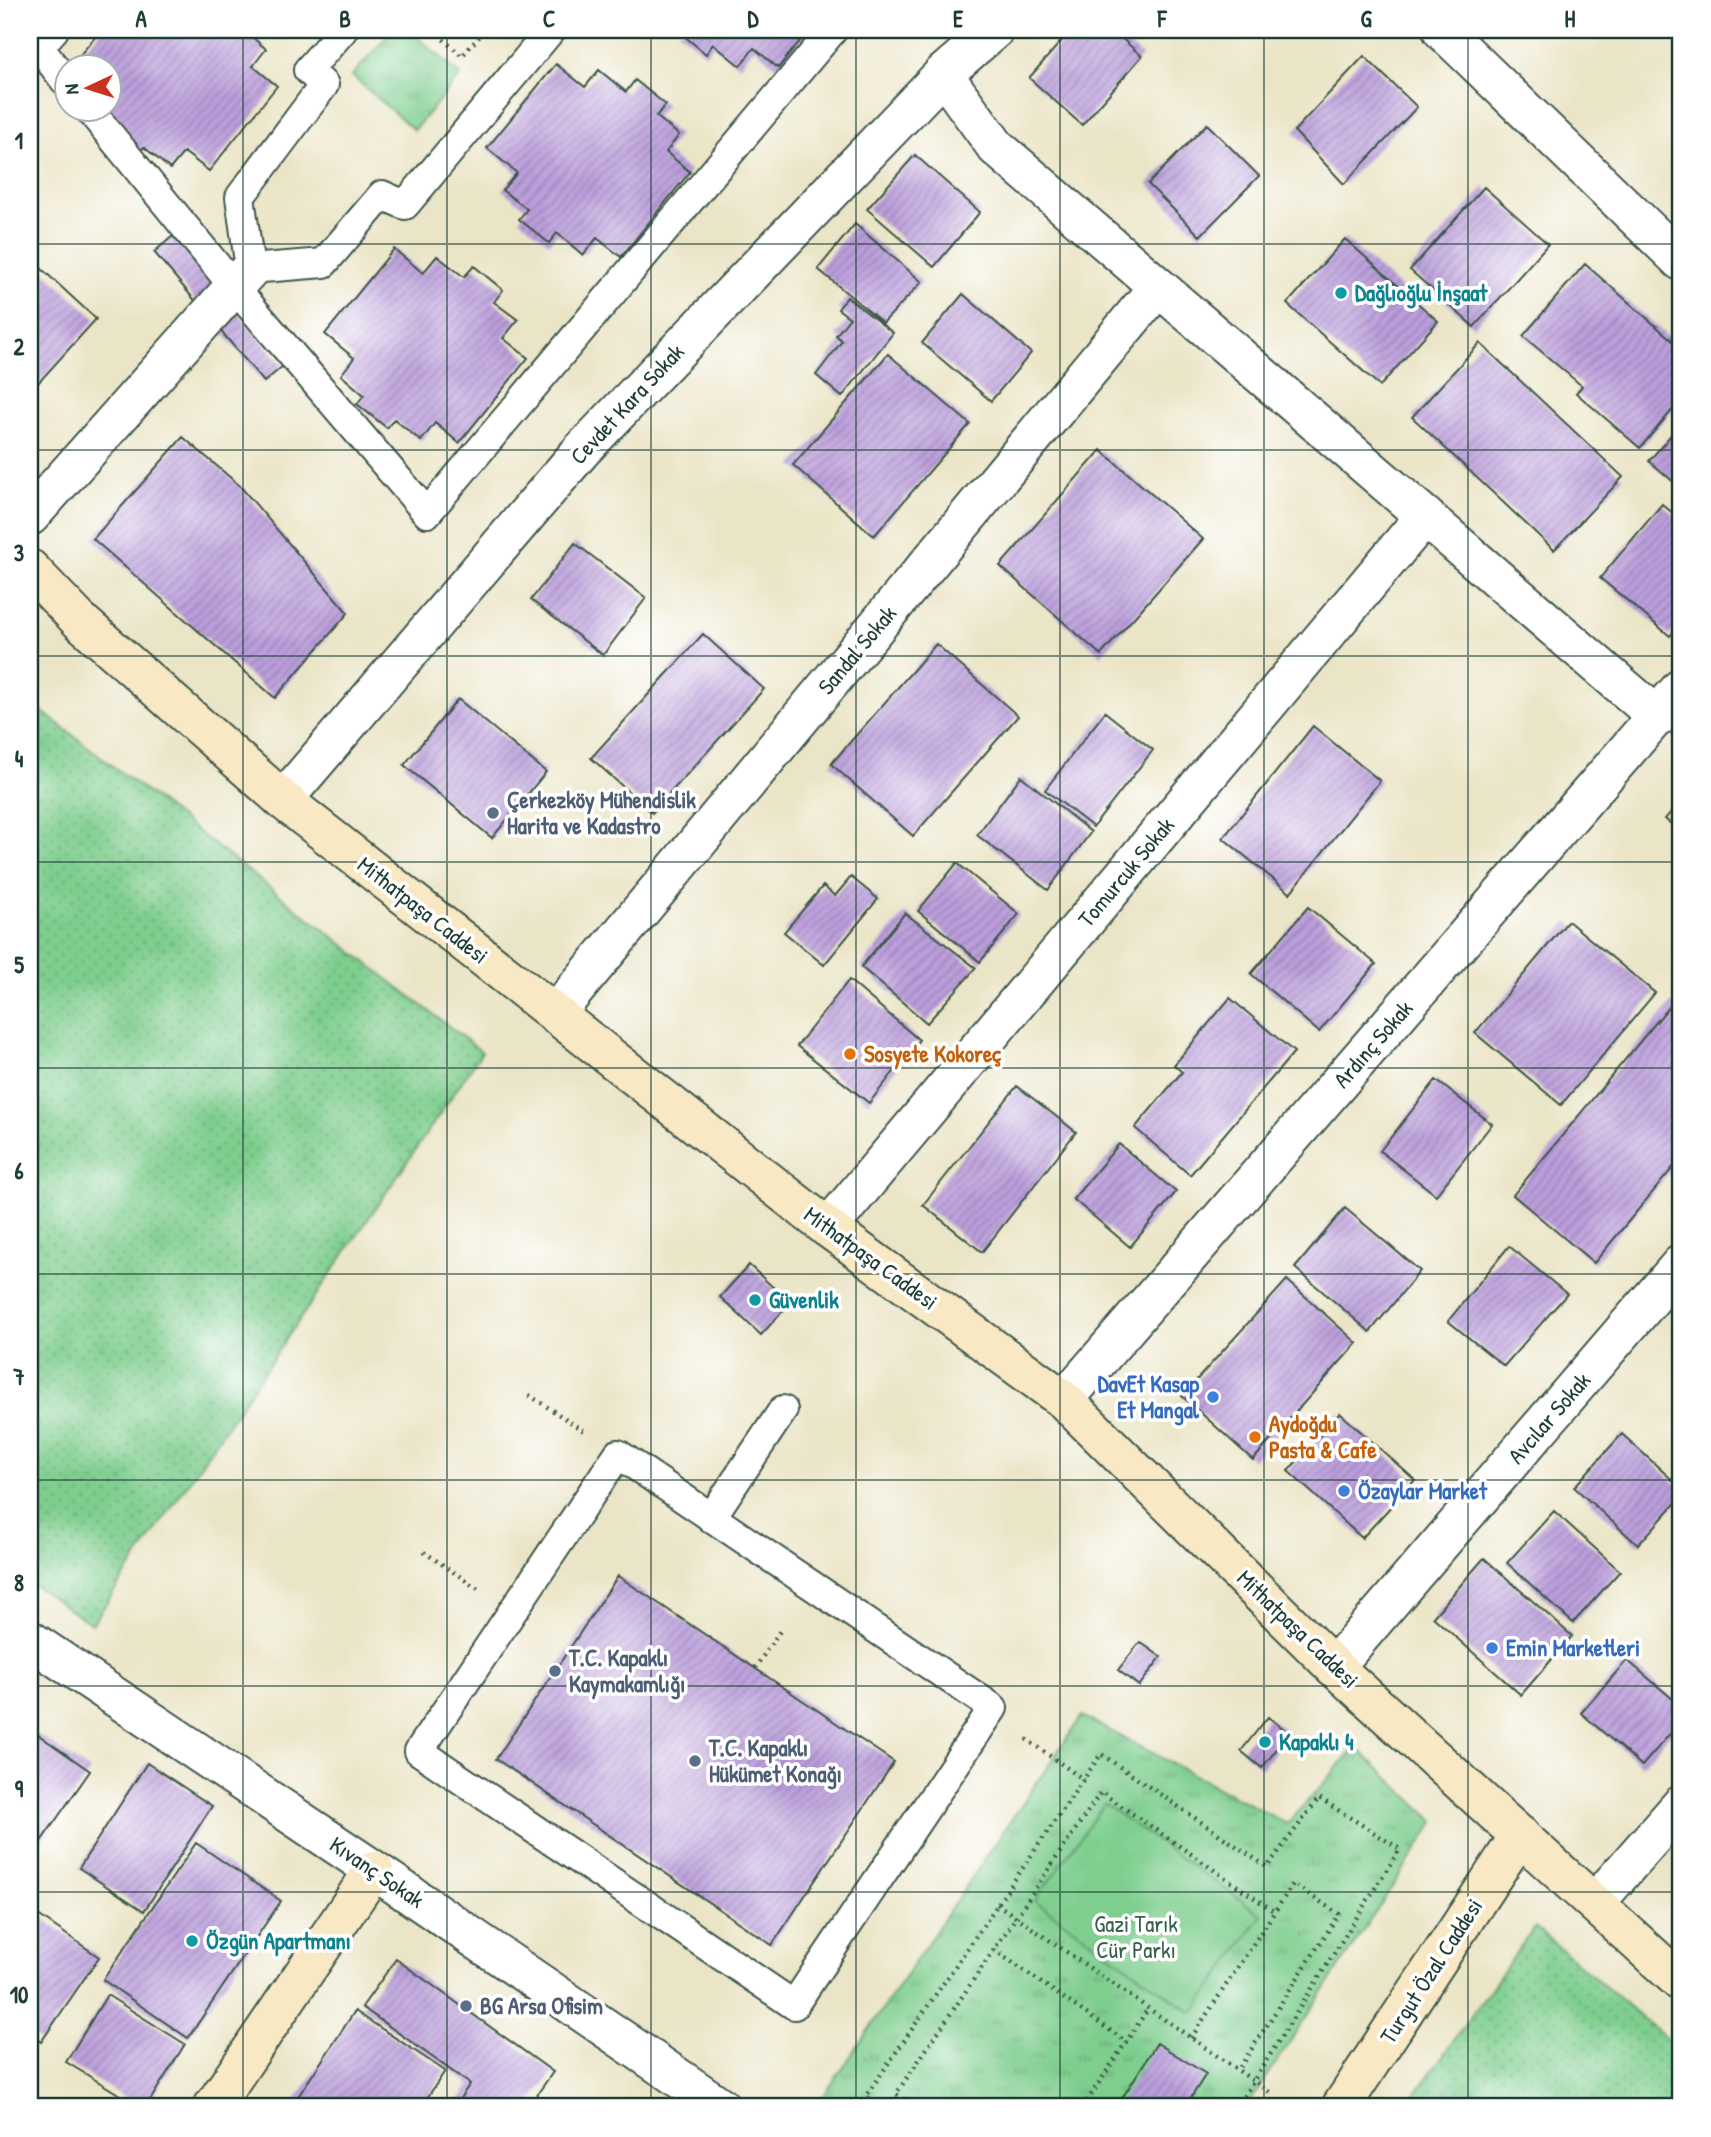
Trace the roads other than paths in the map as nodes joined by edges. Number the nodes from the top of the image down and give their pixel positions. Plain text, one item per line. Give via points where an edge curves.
1 (54, 30) edge
2 (343, 30) edge
3 (551, 30) edge
4 (833, 30) edge
5 (994, 30) edge
6 (1442, 30) edge
7 (52, 64) edge
8 (943, 74) junction
9 (101, 122) edge
10 (1681, 261) edge
11 (242, 278) junction
12 (1158, 287) junction
13 (30, 516) edge
14 (1424, 516) junction
15 (30, 569) edge
16 (1669, 703) edge
17 (283, 800) junction
18 (555, 1014) junction
19 (828, 1228) junction
20 (1681, 1264) edge
21 (1064, 1400) junction
22 (783, 1410) dead end
23 (710, 1518) junction
24 (30, 1640) edge
25 (1334, 1667) junction
26 (1681, 1805) edge
27 (1520, 1835) junction
28 (374, 1870) junction
29 (1595, 1903) junction
30 (1681, 1982) edge
31 (213, 2107) edge
32 (721, 2107) edge
33 (1341, 2107) edge

1 - 7 lane via 39,47
2 - 11 lane via 308,70 324,85 240,197
3 - 11 lane via 405,205 382,195 324,263
4 - 11 lane via 427,513
5 - 8 street, Cevdet Kara Sokak
6 - 10 street
8 - 12 street via 996,147
8 - 17 street, Cevdet Kara Sokak via 581,451
9 - 11 lane
11 - 13 street
12 - 14 street
12 - 18 street, Sandal Sokak
14 - 16 street
14 - 19 street, Tomurcuk Sokak
15 - 17 street, Mithatpaşa Caddesi via 79,620
16 - 21 street, Ardınç Sokak
17 - 18 street, Mithatpaşa Caddesi
18 - 19 street, Mithatpaşa Caddesi
19 - 21 street, Mithatpaşa Caddesi
20 - 25 street, Avcılar Sokak
21 - 25 street, Mithatpaşa Caddesi
22 - 23 lane
23 - 23 lane via 618,1454 419,1751 794,2005 993,1708
24 - 28 street, Kıvanç Sokak
25 - 27 street, Mithatpaşa Caddesi
26 - 29 street
27 - 29 street, Mithatpaşa Caddesi
27 - 33 street, Turgut Özal Caddesi
28 - 31 street
28 - 32 street, Kıvanç Sokak
29 - 30 street, Mithatpaşa Caddesi

